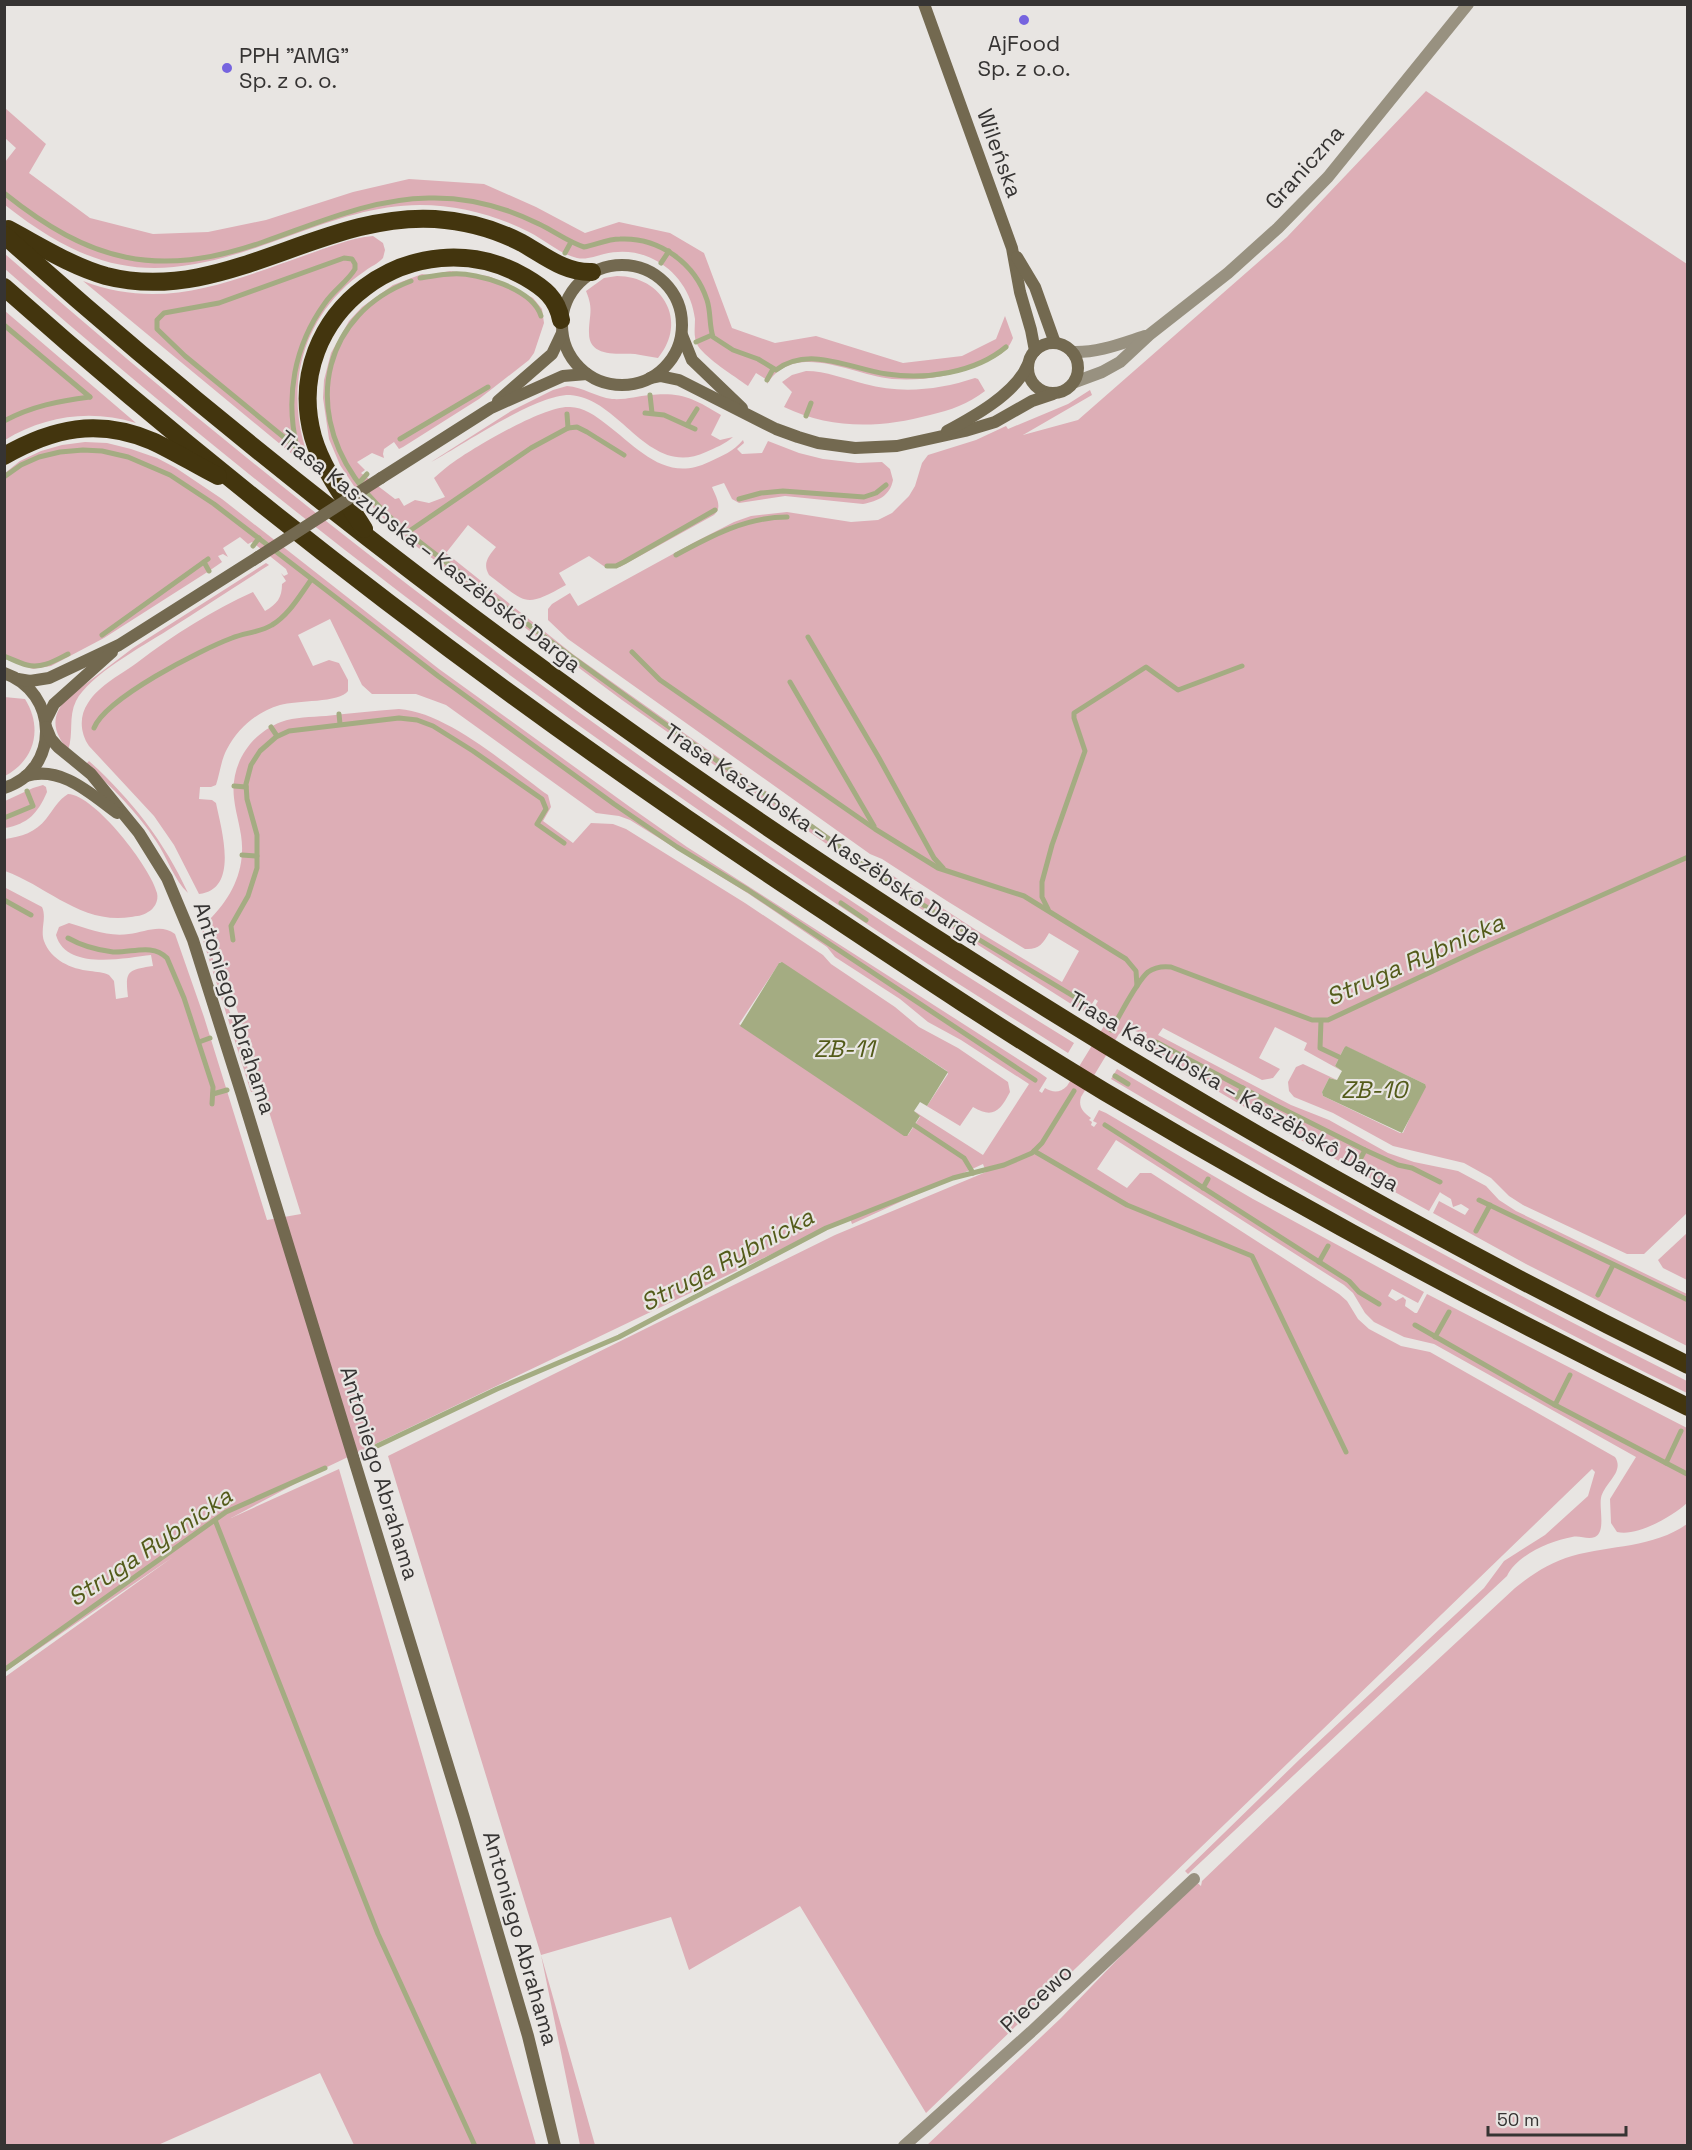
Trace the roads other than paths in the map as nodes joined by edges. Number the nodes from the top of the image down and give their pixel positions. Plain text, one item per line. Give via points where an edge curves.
1 (924, 4) edge
2 (1468, 4) edge
3 (4, 227) edge
4 (4, 235) edge
5 (1012, 248) junction
6 (592, 272) junction
7 (4, 287) edge
8 (562, 326) junction
9 (681, 333) junction
10 (1149, 335) junction
11 (1055, 343) junction
12 (1035, 351) junction
13 (1072, 352) junction
14 (1028, 365) junction
15 (587, 375) junction
16 (650, 378) junction
17 (1075, 382) junction
18 (1053, 394) junction
19 (491, 408) junction
20 (747, 413) junction
21 (935, 438) junction
22 (4, 456) edge
23 (250, 493) junction
24 (372, 540) junction
25 (119, 645) junction
26 (4, 673) edge
27 (18, 679) junction
28 (46, 724) junction
29 (25, 777) junction
30 (4, 788) edge
31 (132, 825) junction
32 (1688, 1365) edge
33 (1688, 1407) edge
34 (1194, 1879) dead end
35 (555, 2145) edge
36 (904, 2145) edge

1 - 5 main road, Wileńska
2 - 10 street, Graniczna via 1328,177 1228,273
3 - 6 highway via 88,270 134,281 172,282 215,275 342,231 410,219 480,226 569,270
4 - 24 highway, Trasa Kaszubska – Kaszëbskô Darga via 157,367
5 - 11 main road, Wileńska via 1035,287
5 - 12 main road, Wileńska
6 - 8 main road via 569,295
6 - 9 main road via 623,264 658,277 680,308
7 - 23 highway
8 - 15 main road via 571,357
8 - 19 main road via 552,354
8 - 24 highway via 554,299 537,284 519,273 473,258 421,260 398,267 375,279 338,314 323,336 314,360 309,414 322,459
9 - 16 main road via 673,357
9 - 20 main road via 692,360
10 - 13 street, Graniczna via 1089,353
10 - 17 street, Graniczna via 1120,362
11 - 12 main road
11 - 13 main road
12 - 14 main road
13 - 17 main road via 1078,366
14 - 18 main road via 1028,374 1037,388
14 - 21 main road via 1018,383
15 - 16 main road via 620,385
15 - 19 main road via 563,376
16 - 20 main road via 679,380
17 - 18 main road
18 - 21 main road via 995,422
19 - 25 main road, bridge
20 - 21 main road via 790,435 843,447 897,446
22 - 23 highway via 51,433 103,429 152,441
23 - 33 highway via 438,640 585,748 680,816 954,997 1104,1091 1326,1219 1569,1349
24 - 32 highway, Trasa Kaszubska – Kaszëbskô Darga via 702,784 975,965 1305,1163
25 - 27 main road via 49,678
25 - 28 main road via 54,704
26 - 27 main road
27 - 28 main road, Antoniego Abrahama via 40,702
28 - 29 main road via 43,752
28 - 31 main road, Antoniego Abrahama via 51,739 91,774
29 - 30 main road
29 - 31 main road, Antoniego Abrahama via 57,775 82,788
31 - 35 main road, Antoniego Abrahama via 171,886 205,975 464,1818 528,2036
34 - 36 street, Piecewo

